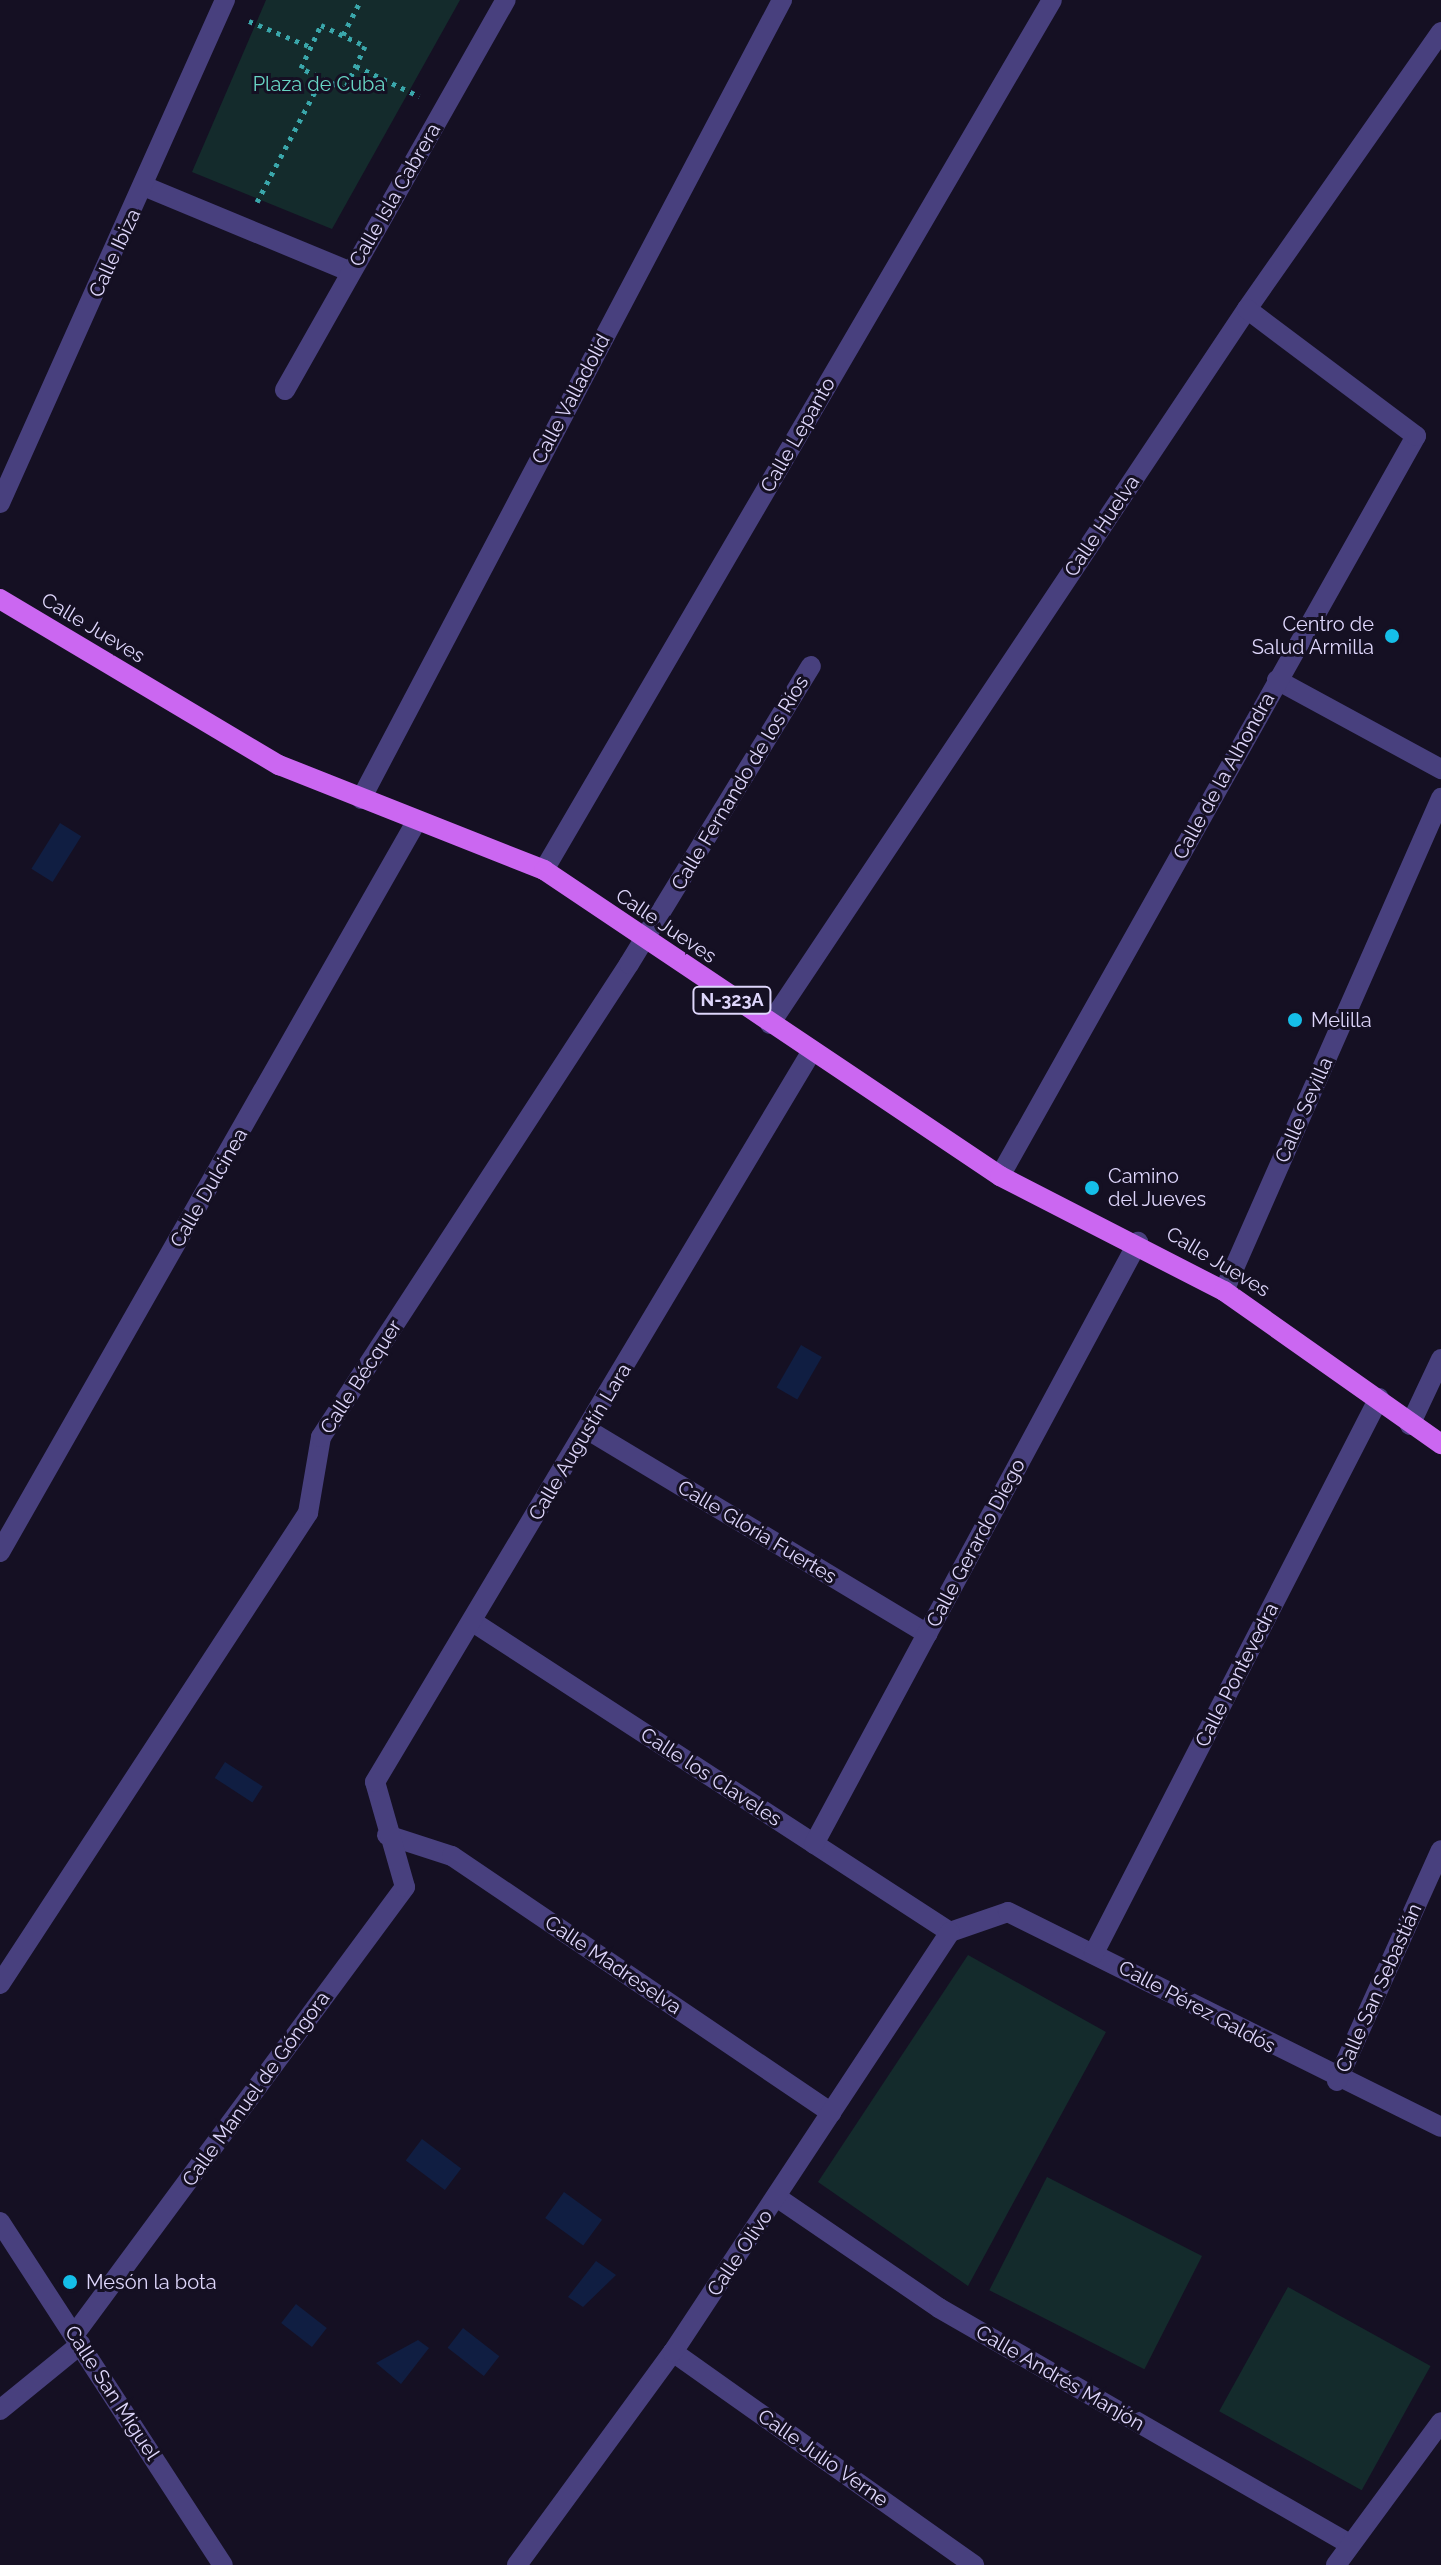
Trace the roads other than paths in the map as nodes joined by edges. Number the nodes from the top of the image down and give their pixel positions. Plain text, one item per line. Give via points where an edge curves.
1 (506, 0) edge
2 (782, 0) edge
3 (1052, 0) edge
4 (223, 5) edge
5 (1441, 32) edge
6 (146, 187) junction
7 (351, 272) junction
8 (1247, 309) junction
9 (285, 390) dead end
10 (0, 503) edge
11 (0, 599) edge
12 (811, 666) dead end
13 (1277, 680) junction
14 (1441, 769) edge
15 (1441, 798) edge
16 (361, 799) junction
17 (416, 822) junction
18 (544, 870) junction
19 (643, 941) junction
20 (770, 1024) junction
21 (810, 1054) junction
22 (1000, 1176) junction
23 (1138, 1242) junction
24 (1224, 1291) junction
25 (1441, 1359) edge
26 (1379, 1398) junction
27 (1410, 1425) junction
28 (588, 1430) junction
29 (1441, 1444) edge
30 (0, 1552) edge
31 (473, 1622) junction
32 (927, 1634) junction
33 (387, 1835) junction
34 (814, 1844) junction
35 (1441, 1850) edge
36 (950, 1932) junction
37 (1094, 1953) junction
38 (0, 1984) edge
39 (1337, 2081) junction
40 (831, 2113) junction
41 (1441, 2127) edge
42 (778, 2198) junction
43 (0, 2222) edge
44 (77, 2340) junction
45 (673, 2352) junction
46 (0, 2410) edge
47 (1440, 2426) edge
48 (1350, 2544) junction
49 (223, 2565) edge
50 (517, 2565) edge
51 (974, 2565) edge
52 (1336, 2565) edge

1 - 7 street, Calle Isla Cabrera
2 - 16 street, Calle Valladolid
3 - 18 street, Calle Lepanto
4 - 6 street, Calle Ibiza
5 - 8 street, Calle Huelva
6 - 7 street
6 - 10 street, Calle Ibiza
7 - 9 street, Calle Isla Cabrera
8 - 13 street, Calle de la Alhondra via 1416,436
8 - 20 street, Calle Huelva
11 - 16 main road, Calle Jueves / N-323A via 279,765
12 - 19 street, Calle Fernando de los Ríos
13 - 14 street
13 - 22 street, Calle de la Alhondra
15 - 24 street, Calle Sevilla
16 - 17 main road, Calle Jueves / N-323A
17 - 18 main road, Calle Jueves / N-323A
17 - 30 street, Calle Dulcinea
18 - 19 main road, Calle Jueves / N-323A
19 - 20 main road, Calle Jueves / N-323A
19 - 38 street, Calle Bécquer via 321,1437 308,1513
20 - 21 main road, Calle Jueves / N-323A
21 - 22 main road, Calle Jueves / N-323A
21 - 28 street, Calle Augustín Lara
22 - 23 main road, Calle Jueves / N-323A
23 - 24 main road, Calle Jueves / N-323A
23 - 32 street, Calle Gerardo Diego
24 - 26 main road, Calle Jueves / N-323A
25 - 27 street
26 - 27 main road, Calle Jueves / N-323A
26 - 37 street, Calle Pontevedra
27 - 29 main road, Calle Jueves / N-323A
28 - 31 street, Calle Augustín Lara
28 - 32 street, Calle Gloria Fuertes
31 - 33 street, Calle Augustín Lara via 375,1782
31 - 34 street, Calle los Claveles
32 - 34 street, Calle Gerardo Diego
33 - 40 street, Calle Madreselva via 452,1856
33 - 44 street, Calle Manuel de Góngora via 405,1887
34 - 36 street, Calle los Claveles
35 - 39 street, Calle San Sebastián
36 - 37 street, Calle Pérez Galdós via 1008,1912
36 - 40 street, Calle Olivo
37 - 39 street, Calle Pérez Galdós
39 - 41 street, Calle Pérez Galdós
40 - 42 street, Calle Olivo
42 - 45 street, Calle Olivo
42 - 48 street, Calle Andrés Manjón via 939,2308
43 - 44 street, Calle San Miguel
44 - 46 street
44 - 49 street, Calle San Miguel
45 - 50 street, Calle Olivo
45 - 51 street, Calle Julio Verne
47 - 48 street
48 - 52 street

